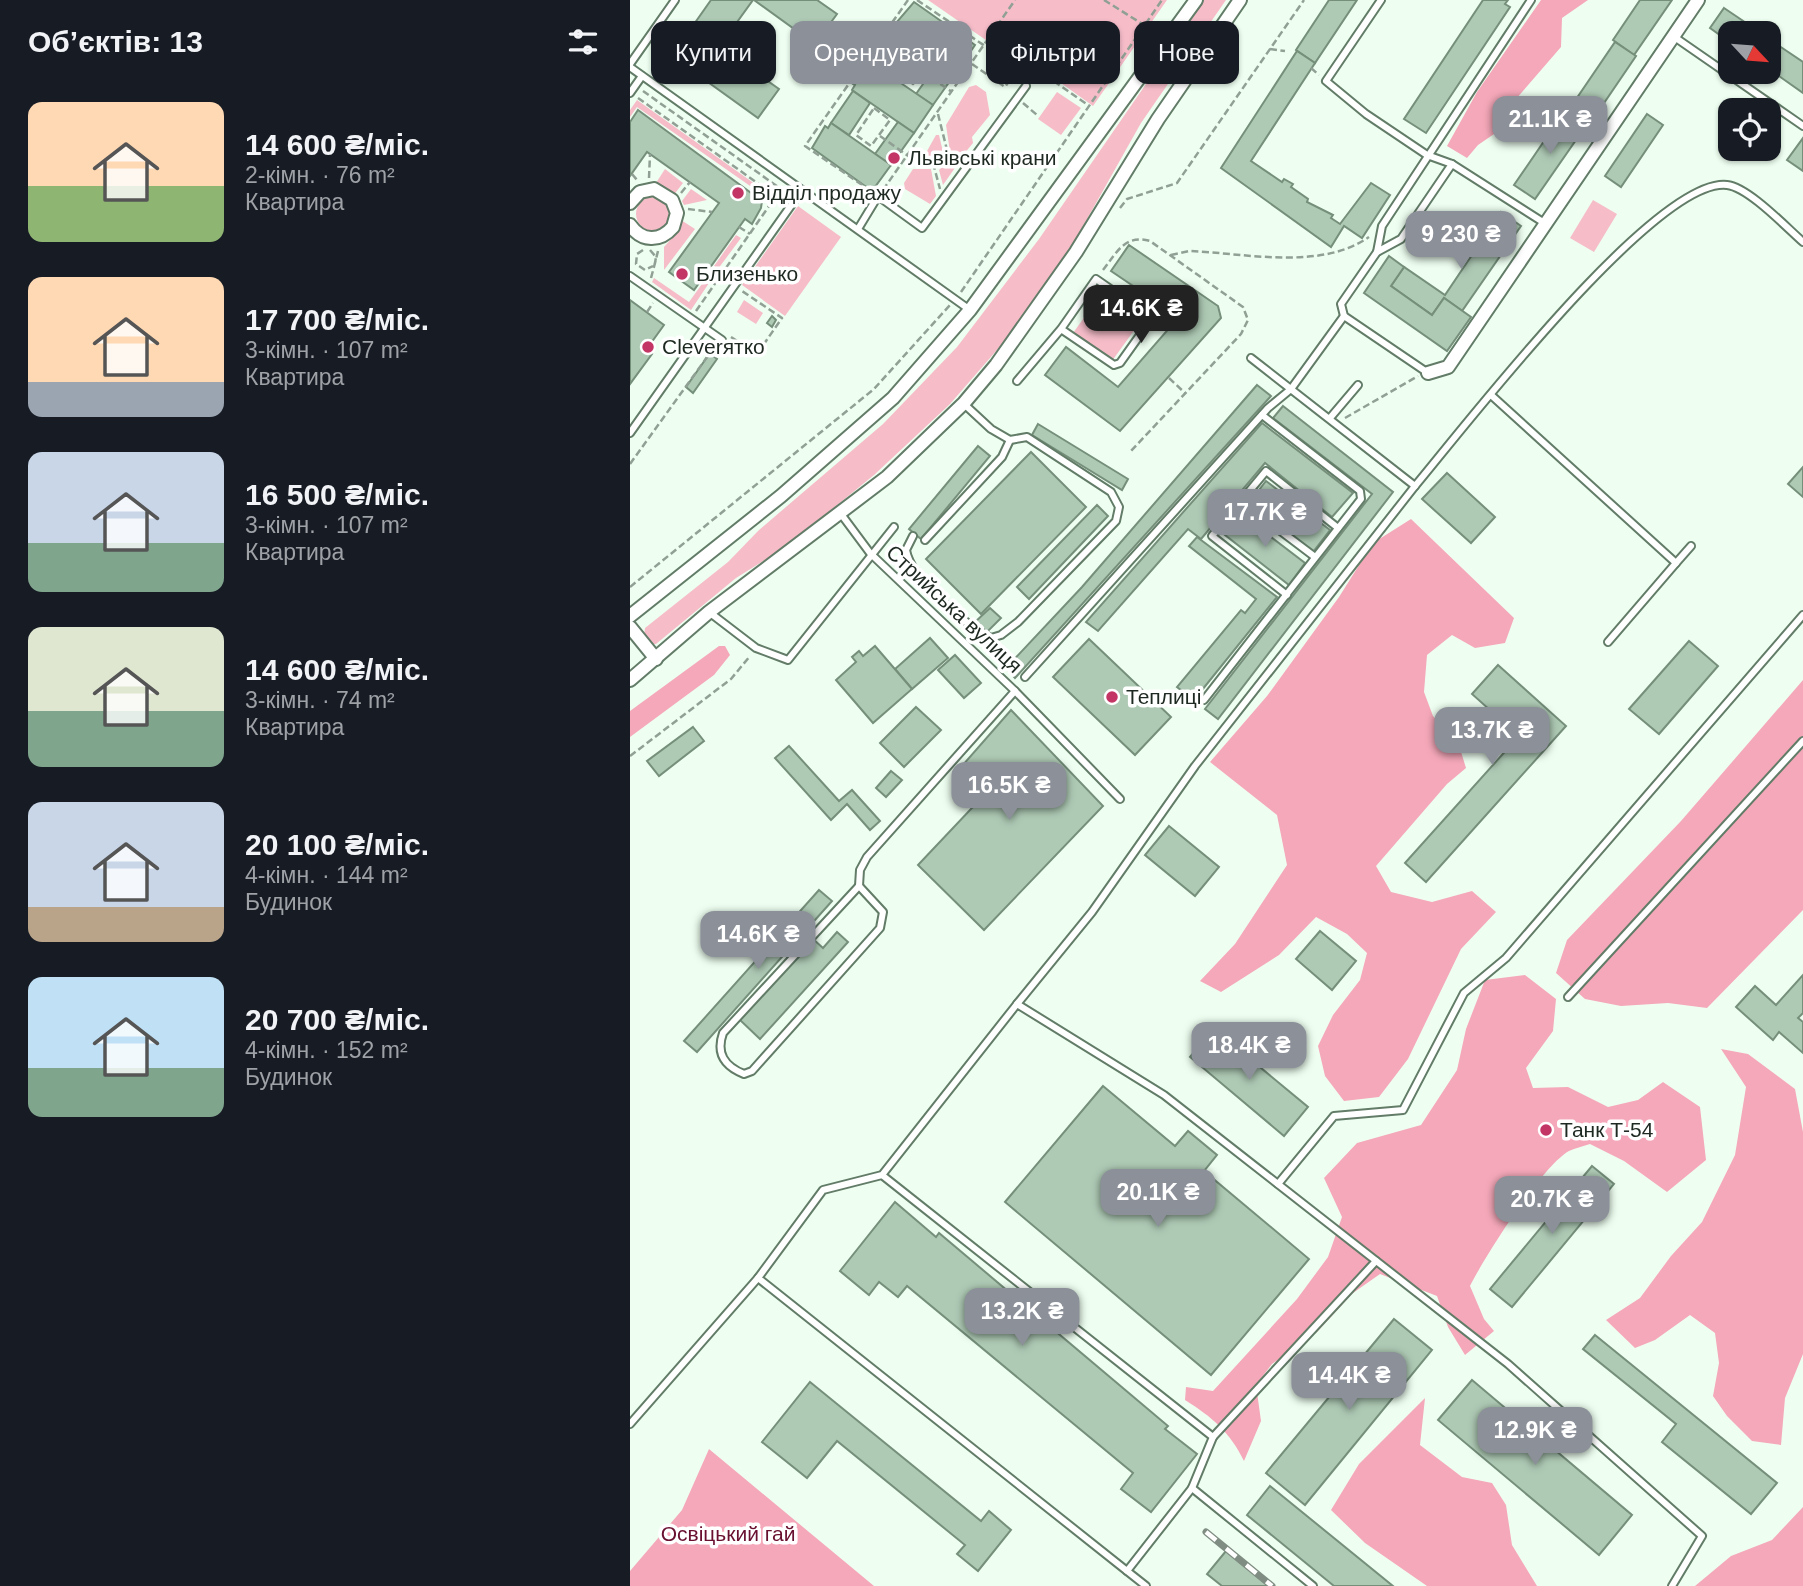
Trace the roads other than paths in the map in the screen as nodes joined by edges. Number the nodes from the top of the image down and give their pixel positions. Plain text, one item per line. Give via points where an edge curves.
1 (675, 0) edge
2 (1195, 0) edge
3 (1240, 0) edge
4 (1381, 0) edge
5 (1531, 0) edge
6 (1698, 0) edge
7 (1673, 36) junction
8 (630, 65) edge
9 (642, 76) junction
10 (1026, 86) dead end
11 (633, 94) edge
12 (1803, 126) edge
13 (1427, 155) junction
14 (1452, 164) junction
15 (802, 190) junction
16 (630, 203) edge
17 (1546, 224) junction
18 (630, 225) edge
19 (858, 229) junction
20 (1803, 242) edge
21 (1377, 251) junction
22 (630, 276) edge
23 (970, 310) junction
24 (1344, 316) junction
25 (705, 328) junction
26 (1060, 330) junction
27 (722, 340) dead end
28 (1251, 358) dead end
29 (1428, 373) joint
30 (1017, 381) dead end
31 (1358, 385) dead end
32 (1291, 389) junction
33 (1491, 394) junction
34 (964, 403) junction
35 (1262, 415) junction
36 (1332, 420) junction
37 (630, 433) edge
38 (1010, 440) junction
39 (1415, 486) junction
40 (1241, 501) junction
41 (841, 514) junction
42 (894, 527) dead end
43 (1338, 528) junction
44 (913, 537) dead end
45 (925, 540) dead end
46 (1691, 545) dead end
47 (870, 553) junction
48 (1315, 557) junction
49 (1676, 563) junction
50 (1287, 595) junction
51 (709, 612) junction
52 (1803, 615) edge
53 (630, 616) edge
54 (630, 627) edge
55 (1608, 642) dead end
56 (656, 659) junction
57 (1025, 677) dead end
58 (630, 680) edge
59 (1015, 691) junction
60 (1204, 700) dead end
61 (1803, 741) edge
62 (1120, 799) dead end
63 (859, 886) junction
64 (1568, 997) dead end
65 (1017, 1004) junction
66 (882, 1175) junction
67 (1278, 1184) junction
68 (1377, 1261) junction
69 (758, 1278) junction
70 (630, 1424) edge
71 (1213, 1437) junction
72 (1192, 1488) junction
73 (1127, 1571) junction
74 (1146, 1586) edge
75 (1313, 1586) edge
76 (1672, 1586) edge

1 - 8 lane
2 - 23 street
3 - 34 street via 1158,119 1076,252
4 - 13 lane via 1326,81
5 - 13 lane
6 - 7 street
7 - 12 lane
7 - 17 street
8 - 9 lane
9 - 11 lane
9 - 15 lane
10 - 19 lane via 922,229 878,196
13 - 14 lane
13 - 21 lane via 1382,226
14 - 17 lane
14 - 21 lane via 1402,239
15 - 19 lane
15 - 25 lane
16 - 18 street via 649,190 667,194 676,209 673,227 663,236 643,237
17 - 29 street via 1448,367
19 - 23 lane
20 - 33 lane via 1735,187 1719,185 1695,194 1637,234
21 - 24 lane via 1341,304
22 - 25 lane
23 - 53 street via 892,398 781,496
24 - 29 lane
24 - 32 lane
25 - 27 lane
25 - 37 lane
26 - 26 lane via 1096,279 1150,321 1114,365
26 - 30 lane
28 - 32 lane
31 - 36 lane
32 - 35 lane
32 - 36 lane
33 - 39 lane
33 - 49 lane
34 - 38 lane
34 - 41 street
35 - 43 lane via 1360,491 1361,499
35 - 57 lane
36 - 39 lane
38 - 44 lane via 1027,437 1111,492 1119,507 1116,522 1018,622 991,638 970,625 909,561 906,550
38 - 45 lane via 1002,457
39 - 65 lane via 1195,766 1091,912
40 - 43 lane via 1266,471
40 - 48 lane
40 - 50 lane via 1212,536
41 - 47 lane, Стрийська вулиця
41 - 51 street
42 - 47 lane
43 - 48 lane
46 - 49 lane
47 - 51 lane, Стрийська вулиця via 788,660 756,648
47 - 59 lane, Стрийська вулиця
48 - 50 lane
49 - 55 lane
50 - 60 lane
51 - 56 street
52 - 67 lane via 1506,958 1464,993 1403,1110 1334,1116
54 - 56 street
56 - 58 street
59 - 62 lane
59 - 63 lane, Стрийська вулиця via 867,857
61 - 64 lane
63 - 63 lane via 883,912 880,928 752,1071 736,1071 717,1048 723,1033
65 - 66 lane
65 - 67 lane via 1164,1096
66 - 69 lane via 823,1190
66 - 71 lane
67 - 68 lane
68 - 71 lane
68 - 76 lane via 1508,1364 1702,1536
69 - 70 lane
69 - 73 lane
71 - 72 lane
72 - 73 lane
72 - 75 lane
73 - 74 lane

